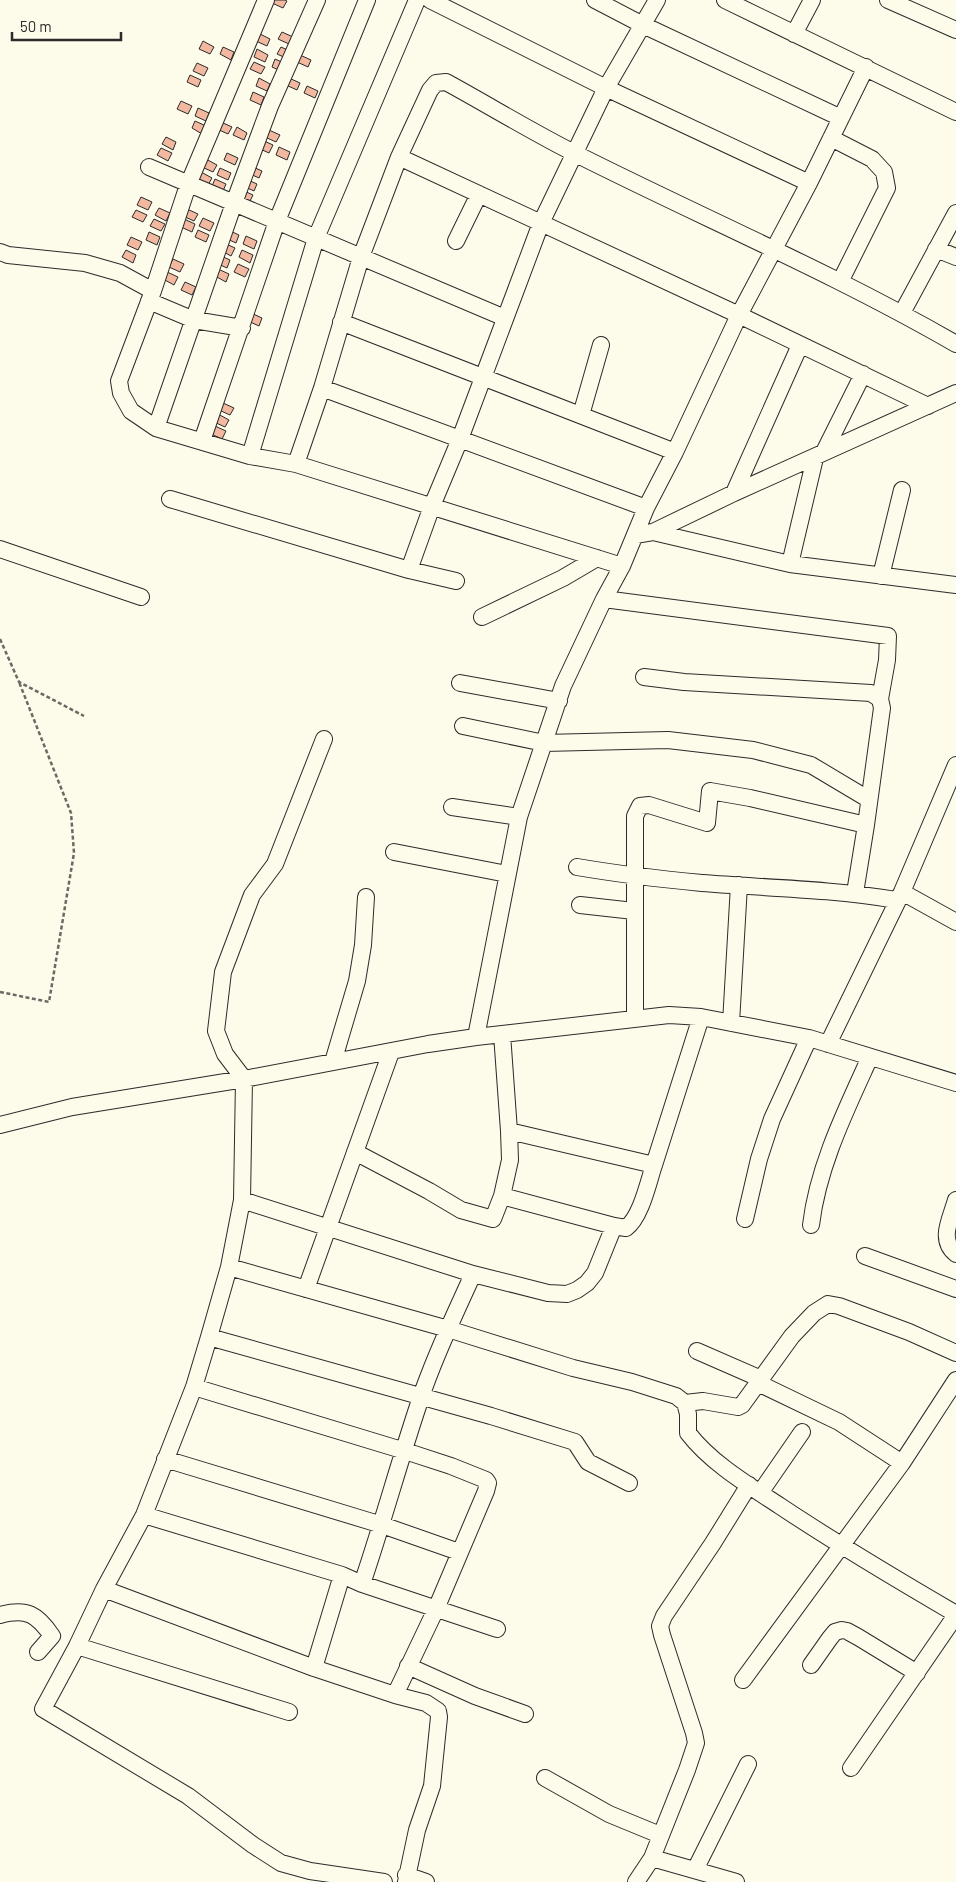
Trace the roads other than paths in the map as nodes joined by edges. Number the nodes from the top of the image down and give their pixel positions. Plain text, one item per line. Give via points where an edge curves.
1 (266, 0) edge
2 (317, 0) edge
3 (367, 0) edge
4 (417, 0) edge
5 (430, 0) edge
6 (595, 0) edge
7 (657, 0) edge
8 (725, 0) edge
9 (812, 0) edge
10 (888, 0) edge
11 (643, 25) junction
12 (956, 30) edge
13 (794, 34) junction
14 (866, 68) junction
15 (606, 88) junction
16 (956, 112) edge
17 (841, 118) junction
18 (831, 138) junction
19 (575, 153) junction
20 (399, 157) junction
21 (149, 167) dead end
22 (809, 183) junction
23 (188, 185) junction
24 (479, 194) junction
25 (234, 203) junction
26 (956, 212) edge
27 (277, 222) junction
28 (541, 223) junction
29 (316, 238) junction
30 (456, 241) dead end
31 (774, 248) junction
32 (936, 249) junction
33 (0, 252) edge
34 (360, 257) junction
35 (956, 257) edge
36 (840, 282) junction
37 (151, 296) junction
38 (902, 313) junction
39 (739, 315) junction
40 (505, 318) junction
41 (194, 320) junction
42 (341, 322) junction
43 (242, 328) junction
44 (956, 344) edge
45 (601, 345) dead end
46 (800, 345) junction
47 (862, 374) junction
48 (482, 377) junction
49 (322, 388) junction
50 (956, 393) edge
51 (928, 406) junction
52 (581, 415) junction
53 (156, 428) junction
54 (460, 439) junction
55 (202, 441) junction
56 (675, 452) junction
57 (820, 455) junction
58 (250, 456) junction
59 (296, 464) junction
60 (902, 490) dead end
61 (734, 493) junction
62 (170, 499) dead end
63 (432, 506) junction
64 (646, 508) junction
65 (653, 532) junction
66 (635, 535) junction
67 (0, 549) edge
68 (597, 558) junction
69 (790, 564) junction
70 (622, 566) junction
71 (408, 570) junction
72 (881, 576) junction
73 (456, 582) dead end
74 (956, 585) edge
75 (142, 597) dead end
76 (604, 599) junction
77 (482, 617) dead end
78 (644, 677) dead end
79 (460, 683) dead end
80 (880, 699) junction
81 (559, 701) junction
82 (463, 726) dead end
83 (324, 739) dead end
84 (544, 743) junction
85 (956, 765) edge
86 (868, 799) junction
87 (452, 807) dead end
88 (519, 817) junction
89 (866, 825) junction
90 (394, 852) dead end
91 (577, 867) dead end
92 (507, 874) junction
93 (635, 876) junction
94 (739, 885) junction
95 (854, 893) junction
96 (899, 896) junction
97 (366, 897) dead end
98 (580, 905) dead end
99 (634, 911) junction
100 (956, 922) edge
101 (702, 1018) junction
102 (635, 1019) junction
103 (731, 1023) junction
104 (502, 1034) junction
105 (476, 1037) junction
106 (809, 1038) junction
107 (828, 1044) junction
108 (391, 1052) junction
109 (870, 1057) junction
110 (333, 1062) junction
111 (244, 1079) junction
112 (956, 1084) edge
113 (0, 1125) edge
114 (510, 1131) junction
115 (355, 1152) junction
116 (654, 1165) junction
117 (502, 1196) junction
118 (242, 1200) junction
119 (956, 1200) edge
120 (745, 1219) dead end
121 (811, 1225) dead end
122 (614, 1226) junction
123 (328, 1227) junction
124 (956, 1254) edge
125 (865, 1256) dead end
126 (229, 1267) junction
127 (473, 1274) junction
128 (306, 1289) junction
129 (956, 1289) edge
130 (448, 1329) junction
131 (209, 1337) junction
132 (697, 1351) dead end
133 (956, 1353) edge
134 (956, 1380) edge
135 (760, 1381) junction
136 (194, 1387) junction
137 (422, 1396) junction
138 (685, 1404) junction
139 (802, 1432) dead end
140 (405, 1451) junction
141 (165, 1459) junction
142 (902, 1463) junction
143 (629, 1483) dead end
144 (755, 1489) junction
145 (144, 1515) junction
146 (382, 1524) junction
147 (841, 1546) junction
148 (459, 1552) junction
149 (342, 1575) junction
150 (362, 1584) junction
151 (104, 1589) junction
152 (436, 1609) junction
153 (956, 1614) edge
154 (0, 1615) edge
155 (497, 1629) dead end
156 (77, 1646) junction
157 (38, 1652) dead end
158 (811, 1665) dead end
159 (408, 1666) junction
160 (314, 1668) junction
161 (916, 1673) junction
162 (743, 1680) dead end
163 (395, 1695) junction
164 (289, 1712) dead end
165 (525, 1714) dead end
166 (748, 1764) dead end
167 (850, 1768) dead end
168 (545, 1778) dead end
169 (660, 1835) junction
170 (652, 1858) junction
171 (695, 1870) junction
172 (406, 1878) edge
173 (384, 1882) edge
174 (426, 1882) edge
175 (636, 1882) edge
176 (736, 1882) edge

1 - 23 street
2 - 25 street via 270,106
3 - 27 street
4 - 29 street
5 - 15 street
6 - 11 street
7 - 11 street
8 - 13 street
9 - 13 street
10 - 12 street
11 - 15 street
11 - 17 street
13 - 14 street
14 - 16 street
14 - 17 street
15 - 19 street
15 - 22 street
17 - 18 street
18 - 22 street
18 - 36 street via 872,159 884,172 887,188
19 - 20 street via 446,82 436,83 430,90
19 - 28 street
19 - 31 street
20 - 24 street
20 - 34 street
21 - 23 street
22 - 31 street
23 - 25 street
23 - 37 street
24 - 28 street
24 - 30 street
25 - 27 street
25 - 41 street
26 - 32 street
27 - 29 street
27 - 43 street
28 - 39 street
28 - 40 street
29 - 34 street
29 - 58 street
31 - 36 street
31 - 39 street
32 - 35 street
32 - 38 street
33 - 37 street via 85,263 120,273
34 - 40 street
34 - 42 street
36 - 38 street
37 - 41 street
37 - 53 street via 119,382 131,411
38 - 44 street
39 - 46 street
39 - 56 street
40 - 48 street
41 - 43 street
41 - 53 street
42 - 48 street
42 - 49 street
43 - 55 street
45 - 52 street
46 - 47 street
46 - 61 street
47 - 51 street
47 - 57 street
48 - 52 street
48 - 54 street
49 - 54 street
49 - 59 street
50 - 51 street
51 - 57 street
52 - 56 street
53 - 55 street
54 - 63 street
54 - 64 street
55 - 58 street
56 - 64 street
57 - 61 street
57 - 69 street
58 - 59 street
59 - 63 street
60 - 72 street
61 - 65 street
62 - 71 street
63 - 68 street
63 - 71 street
64 - 66 street
65 - 66 street
65 - 69 street
66 - 70 street
67 - 75 street
68 - 70 street
68 - 77 street
69 - 72 street
70 - 76 street
71 - 73 street
72 - 74 street
76 - 80 street via 888,636
76 - 81 street
78 - 80 street via 871,693
79 - 81 street
80 - 86 street via 882,708
81 - 84 street
82 - 84 street
83 - 111 street via 274,864 252,895 224,972 216,1031 225,1054
84 - 86 street via 668,740 753,750 811,765
84 - 88 street
85 - 96 street
86 - 89 street
87 - 88 street
88 - 92 street
89 - 93 street via 710,791 707,823 649,805 640,806 635,816
89 - 95 street
90 - 92 street
91 - 93 street
92 - 105 street
93 - 94 street
93 - 99 street
94 - 95 street
94 - 103 street
95 - 96 street
96 - 100 street
96 - 107 street
97 - 110 street via 357,981
98 - 99 street
99 - 102 street
101 - 102 street via 669,1015
101 - 103 street
101 - 116 street
102 - 104 street
103 - 106 street
104 - 105 street
104 - 114 street
105 - 108 street
106 - 107 street
106 - 120 street via 772,1119
107 - 109 street
108 - 110 street
108 - 115 street
109 - 112 street
109 - 121 street via 820,1180
110 - 111 street
111 - 113 street via 72,1107
111 - 118 street
114 - 116 street
114 - 117 street via 510,1160
115 - 117 street via 461,1210 492,1219
115 - 123 street
116 - 122 street via 632,1224 626,1228
117 - 122 street
118 - 123 street
118 - 126 street
119 - 124 street via 946,1231 950,1250
122 - 127 street via 595,1273 587,1283 567,1294 548,1293
123 - 127 street
123 - 128 street
125 - 129 street
126 - 128 street
126 - 131 street
127 - 130 street
128 - 130 street
130 - 137 street
130 - 138 street via 573,1368 662,1391 676,1396
131 - 136 street
131 - 137 street
132 - 135 street
133 - 135 street via 909,1332 828,1304 814,1313 792,1336
134 - 142 street
135 - 138 street via 738,1407 703,1401
135 - 142 street via 839,1422
136 - 140 street
136 - 141 street
137 - 140 street
137 - 143 street via 575,1442 588,1462
138 - 144 street via 688,1432 693,1440
139 - 144 street
140 - 146 street
140 - 148 street via 486,1480 488,1484
141 - 145 street
141 - 146 street
142 - 147 street
144 - 147 street
144 - 169 street via 713,1543 660,1626 696,1743
145 - 149 street
145 - 151 street
146 - 148 street
146 - 150 street
147 - 153 street
147 - 162 street
148 - 152 street
149 - 150 street
149 - 160 street
150 - 152 street
151 - 156 street
151 - 160 street
152 - 155 street
152 - 159 street
153 - 161 street
154 - 157 street via 26,1612 42,1620 52,1636
156 - 164 street
156 - 173 street via 43,1709 188,1796 281,1863 310,1871
158 - 161 street via 835,1632 842,1630
159 - 163 street
159 - 165 street
160 - 163 street
161 - 167 street
163 - 172 street via 426,1703 438,1711 439,1717 432,1786
166 - 171 street
168 - 169 street via 609,1814
169 - 170 street
170 - 171 street
170 - 175 street
171 - 176 street
172 - 174 street

